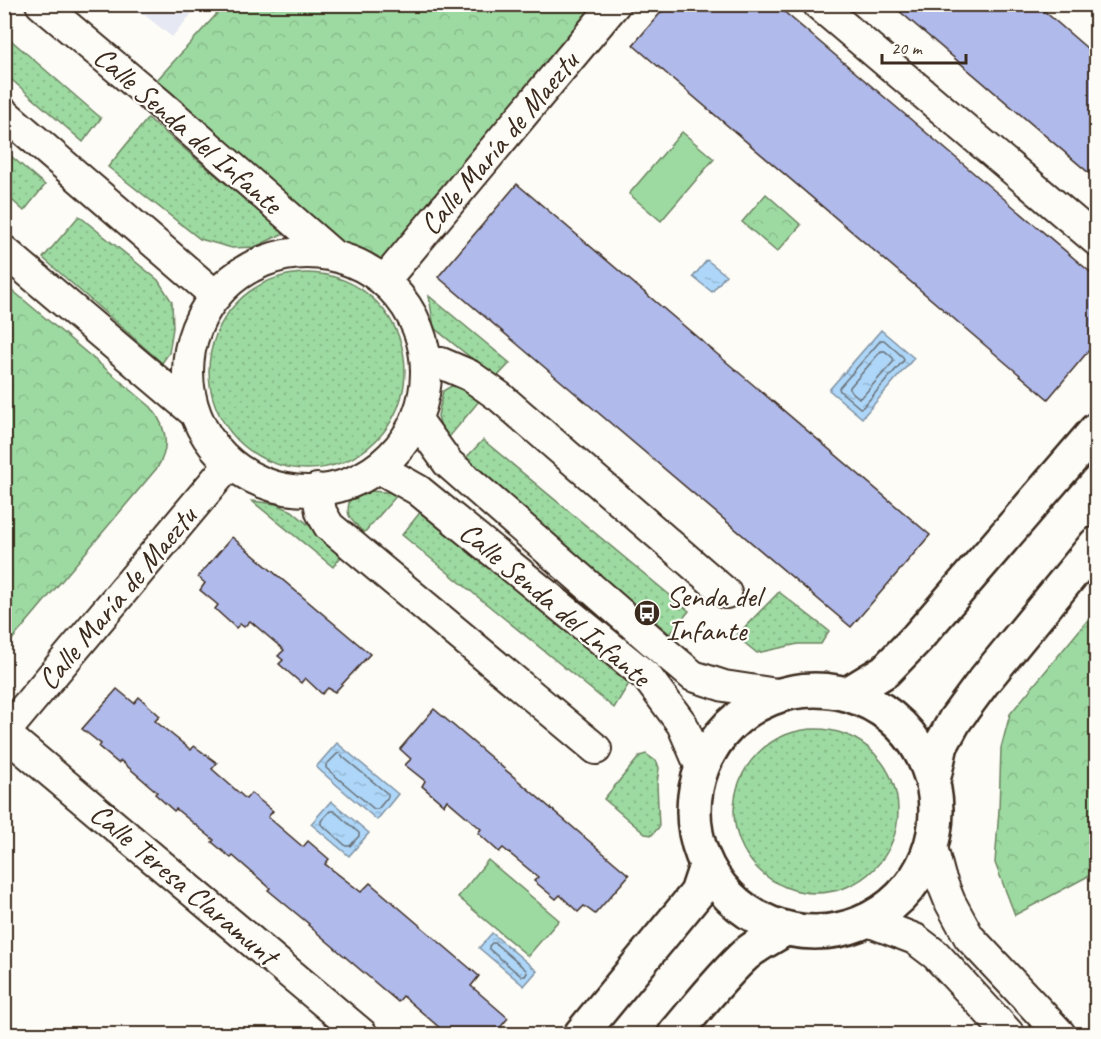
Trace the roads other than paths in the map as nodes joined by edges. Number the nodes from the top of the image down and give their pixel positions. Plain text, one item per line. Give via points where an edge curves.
1 (41, 4) edge
2 (615, 4) edge
3 (818, 4) edge
4 (4, 113) edge
5 (1096, 240) edge
6 (4, 251) edge
7 (334, 256) junction
8 (384, 281) junction
9 (216, 296) junction
10 (427, 362) junction
11 (195, 414) junction
12 (417, 420) junction
13 (1096, 430) edge
14 (230, 464) junction
15 (379, 468) junction
16 (317, 489) junction
17 (1096, 544) edge
18 (726, 593) dead end
19 (849, 693) junction
20 (777, 694) junction
21 (4, 733) edge
22 (596, 749) dead end
23 (701, 768) junction
24 (933, 781) junction
25 (932, 847) junction
26 (706, 866) junction
27 (868, 921) junction
28 (786, 929) junction
29 (362, 1035) edge
30 (581, 1035) edge
31 (675, 1035) edge
32 (1009, 1035) edge
33 (1059, 1035) edge

1 - 7 street, Calle Senda del Infante
2 - 8 street, Calle María de Maeztu
3 - 5 street
4 - 9 street
6 - 11 street
7 - 8 street via 361,265
7 - 9 street via 301,253 269,259 240,274
8 - 10 street via 405,304 420,331
9 - 11 street via 199,322 190,352 188,383
10 - 12 street via 426,391
10 - 18 street via 441,363 469,375 500,397
11 - 14 street via 210,441
12 - 15 street via 401,446
12 - 20 street, Calle Senda del Infante via 448,463 693,676 724,686
13 - 19 street via 917,638 885,671
14 - 16 street via 257,480 286,490
14 - 21 street, Calle María de Maeztu
15 - 16 street via 350,484
15 - 23 street, Calle Senda del Infante via 418,490 647,678 682,724
16 - 22 street via 321,512 329,526
17 - 24 street via 955,720 941,745
19 - 20 street via 826,690
19 - 24 street via 872,702 909,733
20 - 23 street via 723,732
21 - 29 street, Calle Teresa Claramunt
23 - 26 street via 695,803 696,838
24 - 25 street via 937,814
25 - 27 street via 918,878 896,903
25 - 33 street via 950,902 969,937
26 - 28 street via 726,894 753,916
26 - 30 street via 697,893
27 - 28 street via 827,932
27 - 32 street via 915,939 936,955
28 - 31 street via 747,954

